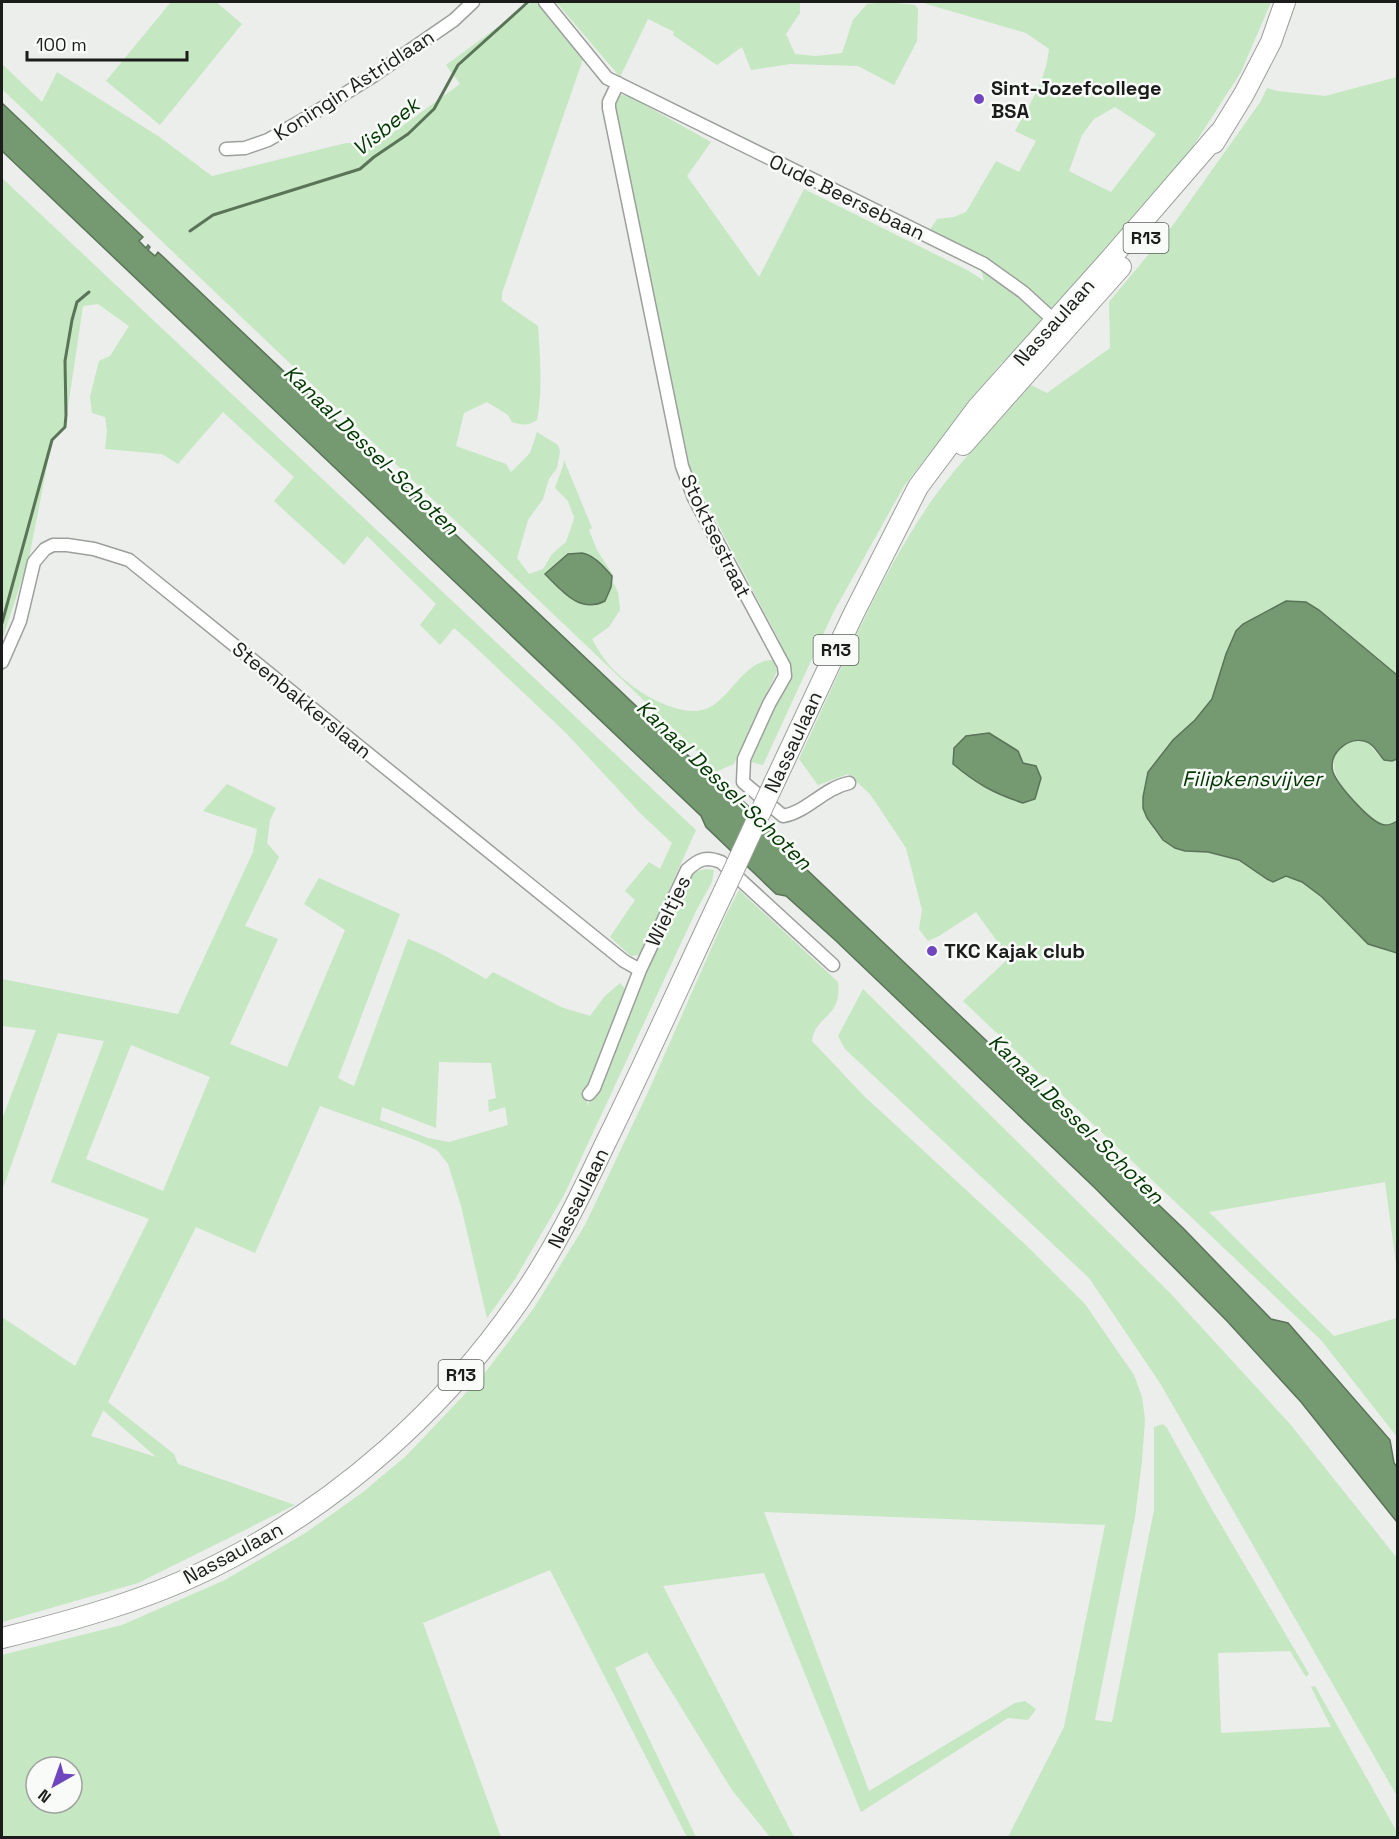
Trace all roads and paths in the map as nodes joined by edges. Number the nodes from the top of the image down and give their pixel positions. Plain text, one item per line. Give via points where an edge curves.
1 (472, 2) edge
2 (545, 2) edge
3 (1285, 2) edge
4 (618, 83) junction
5 (226, 148) dead end
6 (1060, 326) junction
7 (2, 662) edge
8 (849, 783) dead end
9 (832, 966) dead end
10 (640, 970) junction
11 (589, 1094) dead end
12 (2, 1638) edge

1 - 5 street, Koningin Astridlaan via 454,20 332,103 268,140 245,148
2 - 4 street via 607,78
3 - 6 main road, Nassaulaan / R13 via 1271,42 1202,164 1121,267
4 - 6 street, Oude Beersebaan via 996,271
4 - 8 street, Stoktsestraat via 609,108 682,466 694,498 784,666 785,676 744,759 743,782 783,816 837,785
6 - 12 main road, Nassaulaan / R13, bridge via 977,408 918,487 853,615 641,1072 553,1247 503,1323 418,1421 309,1511 218,1565 119,1605
7 - 10 street, Steenbakkerslaan via 20,621 33,562 45,549 67,545 129,560
9 - 10 street, Wieltjes via 721,862 711,858 698,860 687,870
10 - 11 street, Wieltjes

